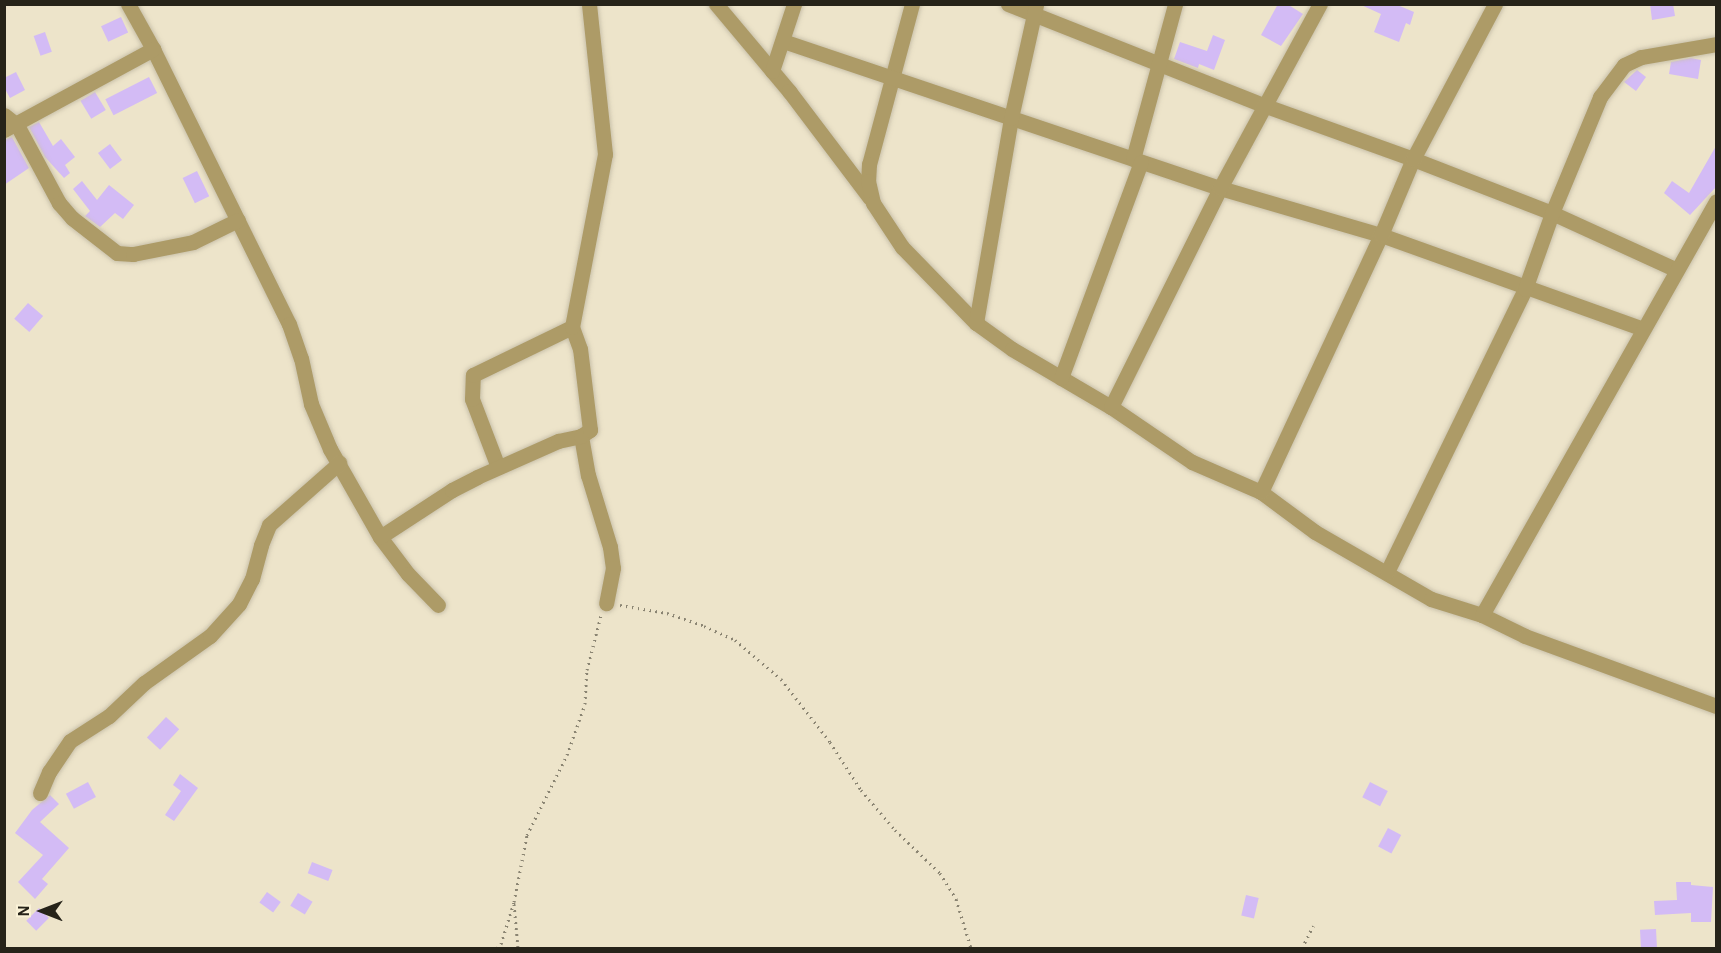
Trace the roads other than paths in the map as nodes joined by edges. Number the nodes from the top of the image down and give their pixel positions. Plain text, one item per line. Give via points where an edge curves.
1 (128, 4) edge
2 (589, 4) edge
3 (716, 4) edge
4 (794, 4) edge
5 (912, 4) edge
6 (1008, 4) edge
7 (1175, 4) edge
8 (1320, 4) edge
9 (1495, 4) edge
10 (1035, 9) edge
11 (783, 41) junction
12 (1716, 44) edge
13 (153, 49) junction
14 (1160, 64) junction
15 (772, 71) junction
16 (893, 78) junction
17 (1266, 106) junction
18 (1011, 118) junction
19 (9, 123) edge
20 (1413, 159) junction
21 (1137, 160) junction
22 (1220, 188) junction
23 (1716, 202) edge
24 (873, 203) junction
25 (1552, 213) junction
26 (238, 220) junction
27 (1700, 230) junction
28 (1716, 232) edge
29 (1381, 235) junction
30 (1677, 270) junction
31 (1525, 289) junction
32 (976, 323) junction
33 (572, 327) junction
34 (1643, 329) junction
35 (1061, 378) junction
36 (1111, 407) junction
37 (581, 436) junction
38 (339, 463) junction
39 (498, 467) junction
40 (1261, 492) junction
41 (380, 537) junction
42 (1387, 572) junction
43 (606, 603) road end
44 (438, 605) dead end
45 (1482, 615) junction
46 (1716, 706) edge
47 (40, 793) dead end

1 - 13 street
2 - 33 street via 605,154
3 - 15 street
4 - 11 street
5 - 16 street
6 - 10 street
7 - 14 street
8 - 17 street
9 - 20 street
10 - 14 street
10 - 18 street
11 - 15 street
11 - 16 street
12 - 25 street via 1641,57 1624,65 1600,97
13 - 19 street
13 - 26 street
14 - 17 street
14 - 21 street
15 - 24 street
16 - 18 street
16 - 24 street via 869,164
17 - 20 street
17 - 22 street
18 - 21 street
18 - 32 street
19 - 26 street via 59,203 117,253 133,254 193,242
20 - 25 street
20 - 29 street
21 - 22 street
21 - 35 street
22 - 29 street
22 - 36 street
23 - 27 street
24 - 32 street via 902,247
25 - 30 street
25 - 31 street
26 - 38 street via 289,324 311,404
27 - 28 street
27 - 30 street
29 - 31 street
29 - 40 street
30 - 34 street
31 - 34 street
31 - 42 street
32 - 35 street via 1012,350
33 - 37 street via 580,349 590,430
33 - 39 street via 473,375 472,399
34 - 45 street
35 - 36 street
36 - 40 street via 1192,462
37 - 39 street via 558,441
37 - 43 street via 588,475 610,547 613,568
38 - 41 street
38 - 47 street via 269,525 252,579 239,604 210,636 144,683 109,716 70,741
39 - 41 street via 452,490
40 - 42 street via 1315,532
41 - 44 street
42 - 45 street via 1431,599
45 - 46 street via 1525,636

